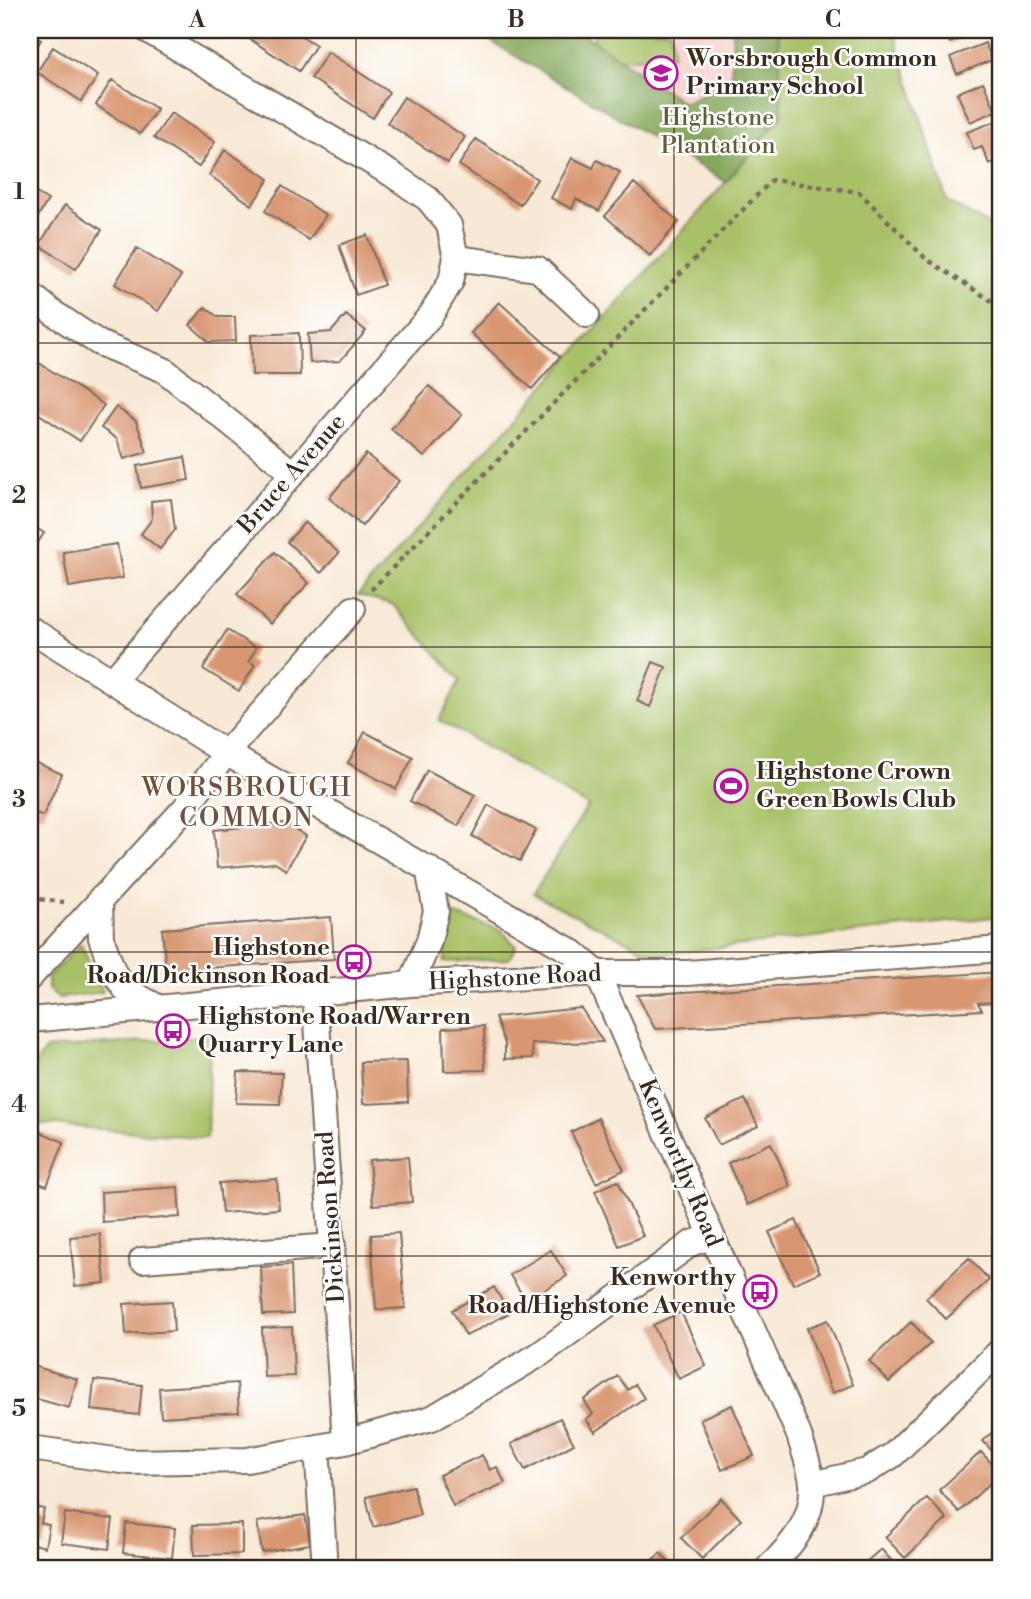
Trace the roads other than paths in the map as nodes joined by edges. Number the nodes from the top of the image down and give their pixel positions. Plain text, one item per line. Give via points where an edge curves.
1 (146, 30) edge
2 (456, 258) junction
3 (30, 294) edge
4 (587, 315) dead end
5 (293, 473) junction
6 (353, 609) road end
7 (30, 629) edge
8 (112, 681) junction
9 (226, 753) junction
10 (428, 867) junction
11 (100, 899) junction
12 (1001, 949) edge
13 (597, 974) junction
14 (30, 977) edge
15 (411, 984) junction
16 (315, 992) junction
17 (160, 1009) junction
18 (30, 1020) edge
19 (711, 1237) junction
20 (333, 1246) junction
21 (142, 1260) dead end
22 (1001, 1350) edge
23 (345, 1442) junction
24 (317, 1447) junction
25 (30, 1448) edge
26 (812, 1484) junction
27 (325, 1569) edge
28 (767, 1569) edge

1 - 2 street via 428,199 449,225
2 - 4 street via 538,269
2 - 5 street, Bruce Avenue via 451,281 431,314
3 - 5 street via 99,343 164,370
5 - 8 street, Bruce Avenue
6 - 9 street
7 - 8 street
8 - 9 street
9 - 10 street
9 - 11 street via 185,808
10 - 13 street via 574,953
10 - 15 street via 436,911
11 - 14 street
11 - 17 street via 100,938 114,973 126,990
12 - 13 street, Highstone Road via 688,973
13 - 15 street, Highstone Road
13 - 19 street, Kenworthy Road
15 - 16 street, Highstone Road
16 - 17 street, Highstone Road
16 - 20 street, Dickinson Road
17 - 18 street, Highstone Road
19 - 23 street via 692,1243 540,1354 432,1418
19 - 26 street, Kenworthy Road via 799,1435
20 - 21 street
20 - 23 street, Dickinson Road
22 - 26 street via 893,1455 867,1471
23 - 24 street
24 - 25 street via 247,1460 129,1462
24 - 27 street
26 - 28 street via 806,1521

